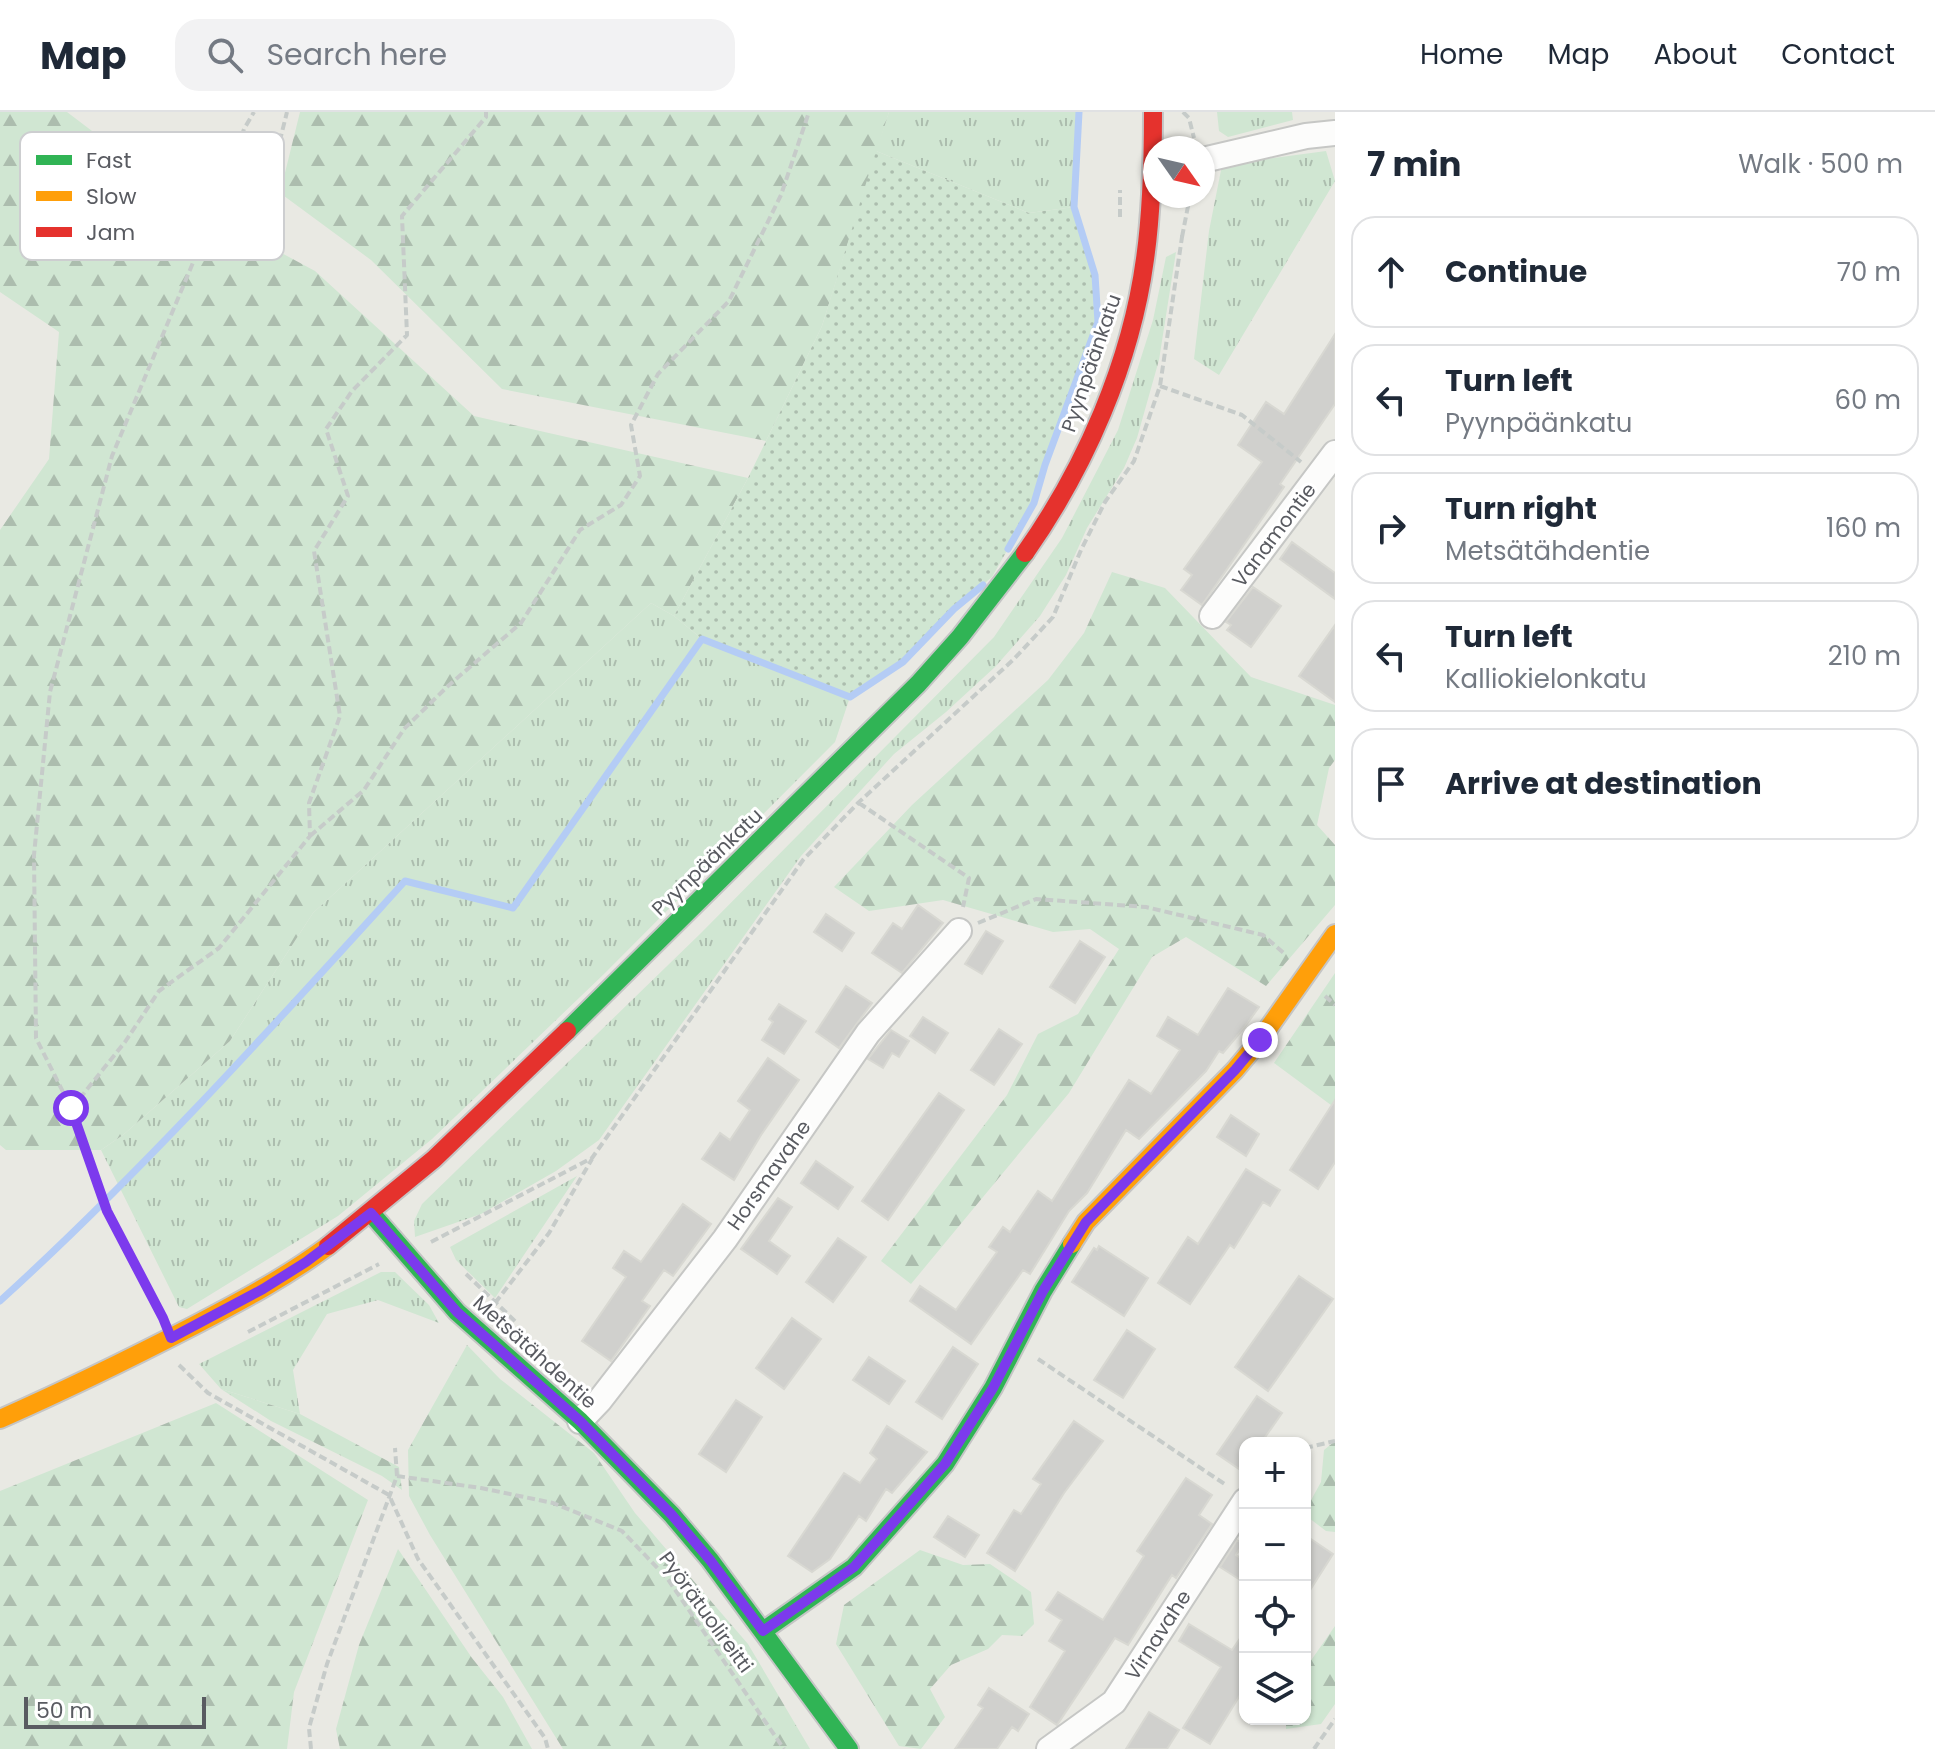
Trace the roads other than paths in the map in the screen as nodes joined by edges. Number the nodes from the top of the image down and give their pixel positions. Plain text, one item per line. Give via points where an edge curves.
1 (1153, 112) edge
2 (1335, 133) edge
3 (1153, 136) edge
4 (1215, 157) edge
5 (1151, 208) edge
6 (1335, 453) edge
7 (1212, 616) dead end
8 (959, 931) road end
9 (1335, 934) edge
10 (371, 1213) junction
11 (0, 1419) edge
12 (580, 1421) junction
13 (1239, 1495) edge
14 (763, 1631) junction
15 (849, 1749) edge
16 (1049, 1749) edge

1 - 3 main road, Pyynpäänkatu
2 - 4 street
5 - 10 main road, Pyynpäänkatu via 1136,300 1099,419 1031,546 983,612 917,687 513,1084
6 - 7 street, Vanamontie
8 - 12 street, Horsmavahe via 868,1033 725,1239
9 - 14 main road via 1235,1070 1086,1222 945,1464 854,1567
10 - 11 main road, Pyynpäänkatu via 263,1289 82,1384
10 - 12 main road, Metsätähdentie via 457,1312
12 - 14 main road, Metsätähdentie via 672,1515
13 - 16 street, Virnavahe via 1114,1702
14 - 15 main road, Metsätähdentie

